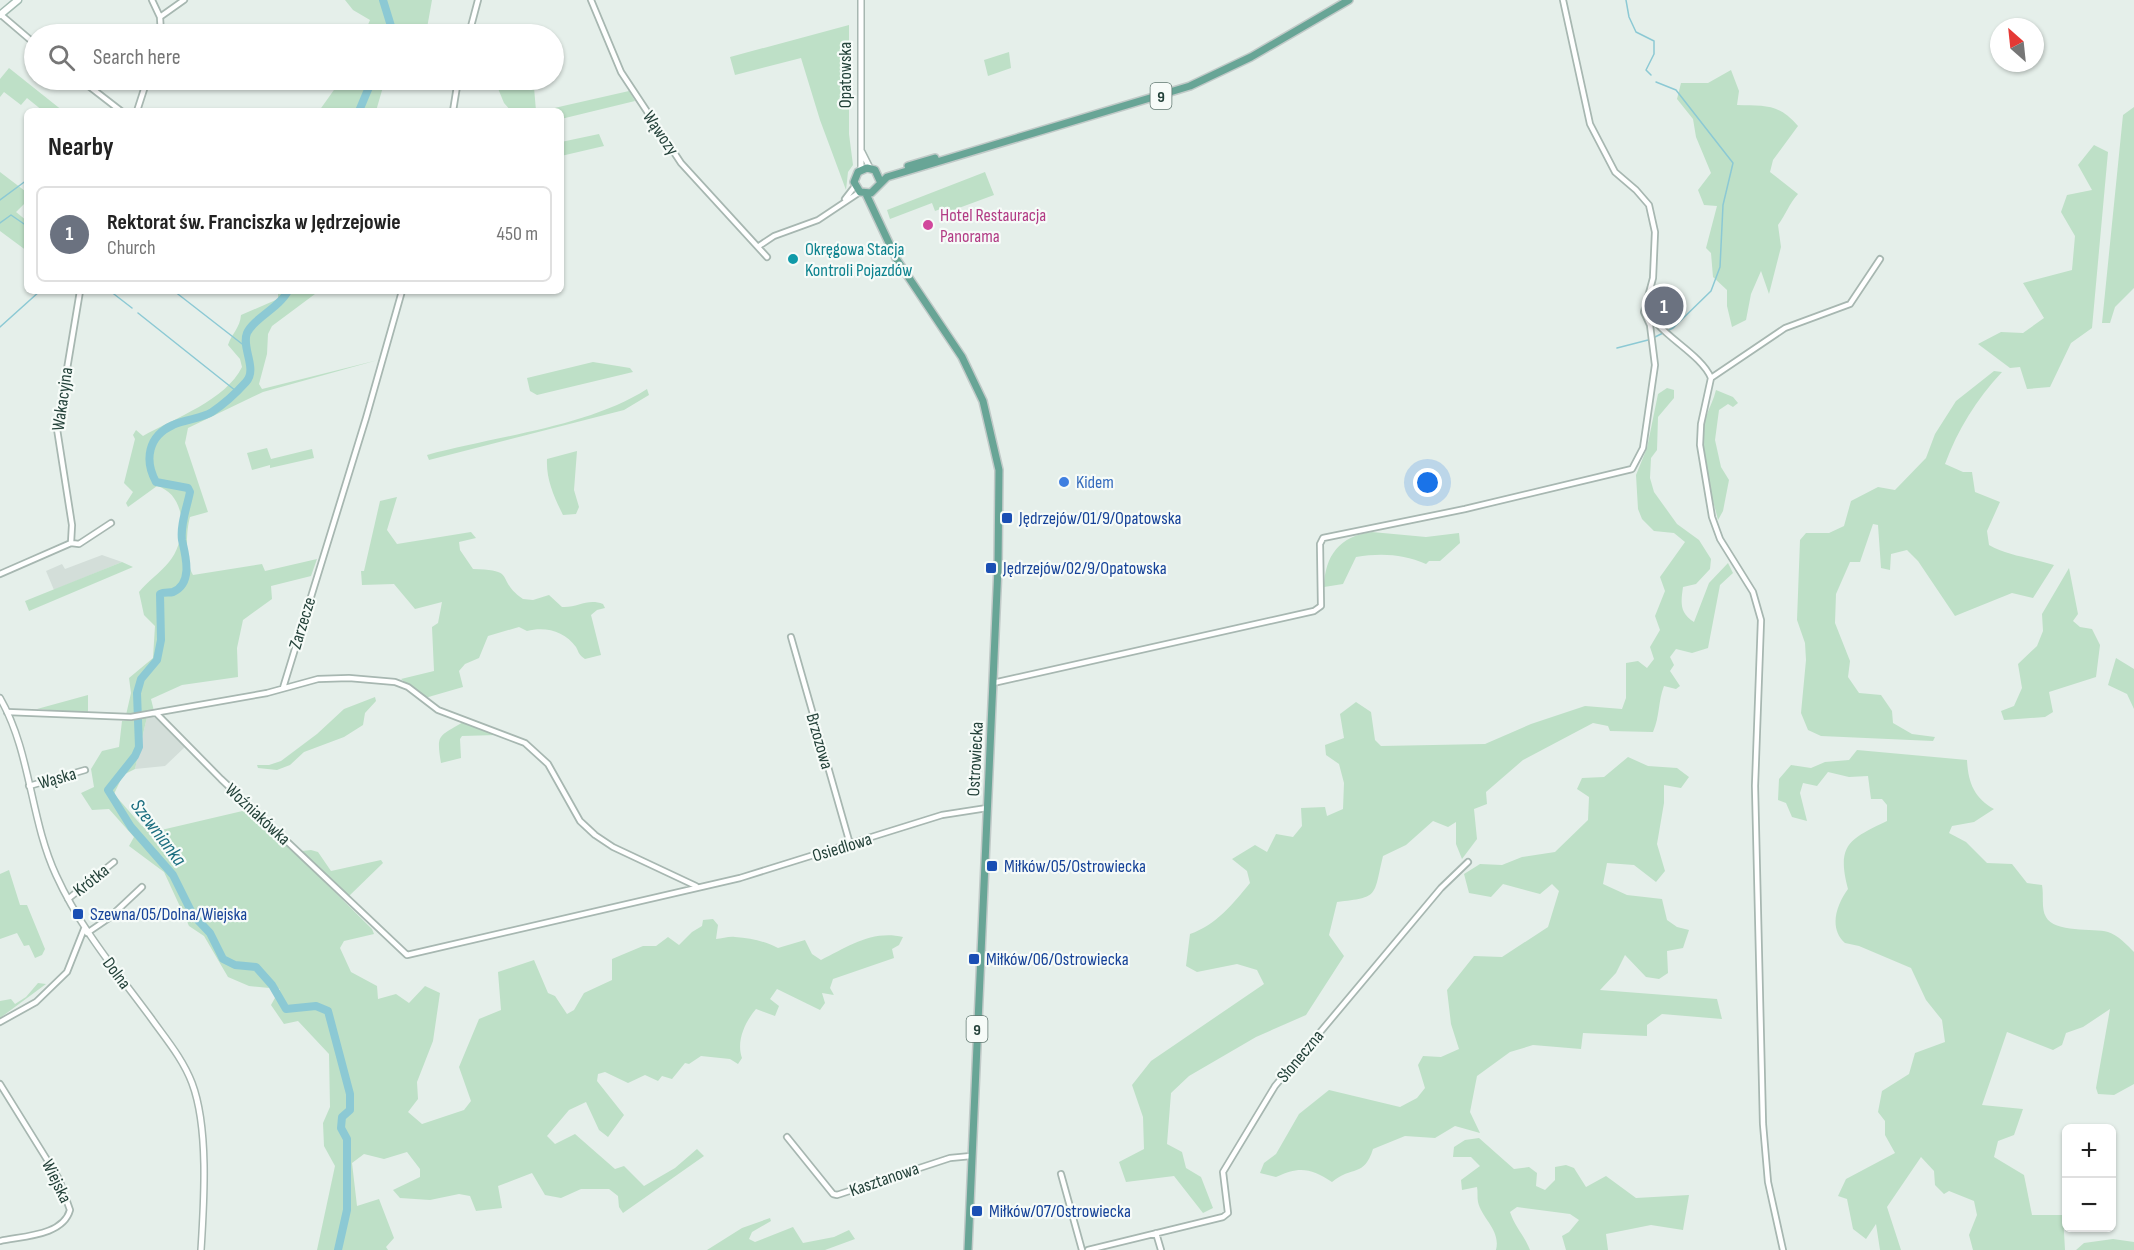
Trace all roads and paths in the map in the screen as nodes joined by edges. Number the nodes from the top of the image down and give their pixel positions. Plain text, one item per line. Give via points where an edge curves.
1 (18, 0) edge
2 (152, 0) edge
3 (184, 0) edge
4 (478, 0) edge
5 (591, 0) edge
6 (861, 0) edge
7 (1349, 0) edge
8 (1563, 0) edge
9 (0, 15) edge
10 (160, 17) junction
11 (160, 24) edge
12 (472, 24) edge
13 (24, 35) edge
14 (94, 90) edge
15 (144, 90) edge
16 (456, 90) edge
17 (117, 108) edge
18 (138, 108) edge
19 (453, 108) edge
20 (862, 150) junction
21 (958, 154) junction
22 (870, 168) junction
23 (861, 169) junction
24 (877, 172) junction
25 (880, 181) junction
26 (861, 190) junction
27 (874, 191) junction
28 (875, 209) junction
29 (759, 246) junction
30 (767, 257) dead end
31 (1880, 259) dead end
32 (80, 294) edge
33 (401, 294) edge
34 (1648, 301) junction
35 (1658, 324) junction
36 (1650, 325) junction
37 (1711, 378) junction
38 (111, 523) dead end
39 (71, 543) junction
40 (0, 574) edge
41 (791, 637) dead end
42 (993, 682) junction
43 (283, 688) junction
44 (0, 698) edge
45 (7, 711) junction
46 (156, 714) junction
47 (85, 770) dead end
48 (29, 786) junction
49 (987, 808) junction
50 (850, 844) junction
51 (114, 862) dead end
52 (1468, 862) dead end
53 (696, 886) junction
54 (142, 887) dead end
55 (68, 898) junction
56 (86, 931) junction
57 (0, 1022) edge
58 (0, 1084) edge
59 (787, 1137) dead end
60 (971, 1156) junction
61 (1060, 1174) dead end
62 (1156, 1233) junction
63 (0, 1240) edge
64 (201, 1250) edge
65 (968, 1250) edge
66 (1082, 1250) edge
67 (1088, 1250) edge
68 (1161, 1250) edge
69 (1783, 1250) edge

1 - 9 main road
2 - 10 street
3 - 10 street
4 - 12 street
5 - 29 street, Wąwozy via 621,72 681,163
6 - 20 street, Opatowska
7 - 21 main road, 9 via 1251,57 1190,86
8 - 34 street via 1590,124 1615,172 1643,197 1653,215 1656,249
9 - 13 street
10 - 11 street
14 - 17 street
15 - 18 street
16 - 19 street
20 - 22 street, Opatowska
20 - 23 street, Opatowska
21 - 24 main road, 9
21 - 25 main road, 9
22 - 23 main road
22 - 24 main road
23 - 26 main road via 855,175
24 - 25 main road
25 - 27 main road
26 - 27 main road
26 - 28 main road, 9
26 - 29 street via 818,220 774,236
27 - 28 main road, 9
28 - 42 main road, Ostrowiecka / 9 via 897,260 969,369 997,454 1000,518
29 - 30 street, Wąwozy
31 - 37 street via 1850,304 1785,328
32 - 39 street, Wakacyjna via 57,429 72,525
33 - 43 street, Zarzecze
34 - 35 street via 1649,311
34 - 36 street via 1644,314
35 - 36 street
35 - 37 street via 1703,365
36 - 42 street via 1655,365 1649,413 1640,459 1629,471 1465,509 1332,534 1320,544 1321,606 1314,611
37 - 69 street via 1700,445 1710,507 1720,539 1753,592 1761,621 1755,786 1763,1124 1768,1182
38 - 39 street via 79,544
39 - 40 street
41 - 50 street, Brzozowa
42 - 49 main road, Ostrowiecka / 9
43 - 46 street
43 - 53 street via 333,678 395,682 438,710 525,743 548,764 580,821 595,835
44 - 45 street, Dolna
45 - 46 street via 131,717
45 - 48 street, Dolna
46 - 53 street, Woźniakówka via 407,955
47 - 48 street, Wąska
48 - 55 street, Dolna via 46,850
49 - 50 street, Osiedlowa via 942,815
49 - 60 main road, Ostrowiecka / 9
50 - 53 street, Osiedlowa via 740,878
51 - 55 street, Krótka
52 - 62 street, Słoneczna via 1441,888 1275,1086 1223,1172 1228,1213
54 - 56 street via 109,918
55 - 56 street, Dolna
56 - 57 street via 67,972 36,1002
56 - 64 street, Dolna via 175,1050 193,1084 199,1104 204,1192
58 - 63 street, Wiejska via 59,1179 70,1210 64,1220 48,1231
59 - 60 street, Kasztanowa via 837,1195 950,1158
60 - 65 main road, Ostrowiecka / 9
61 - 66 street
62 - 67 street, Słoneczna
62 - 68 street

